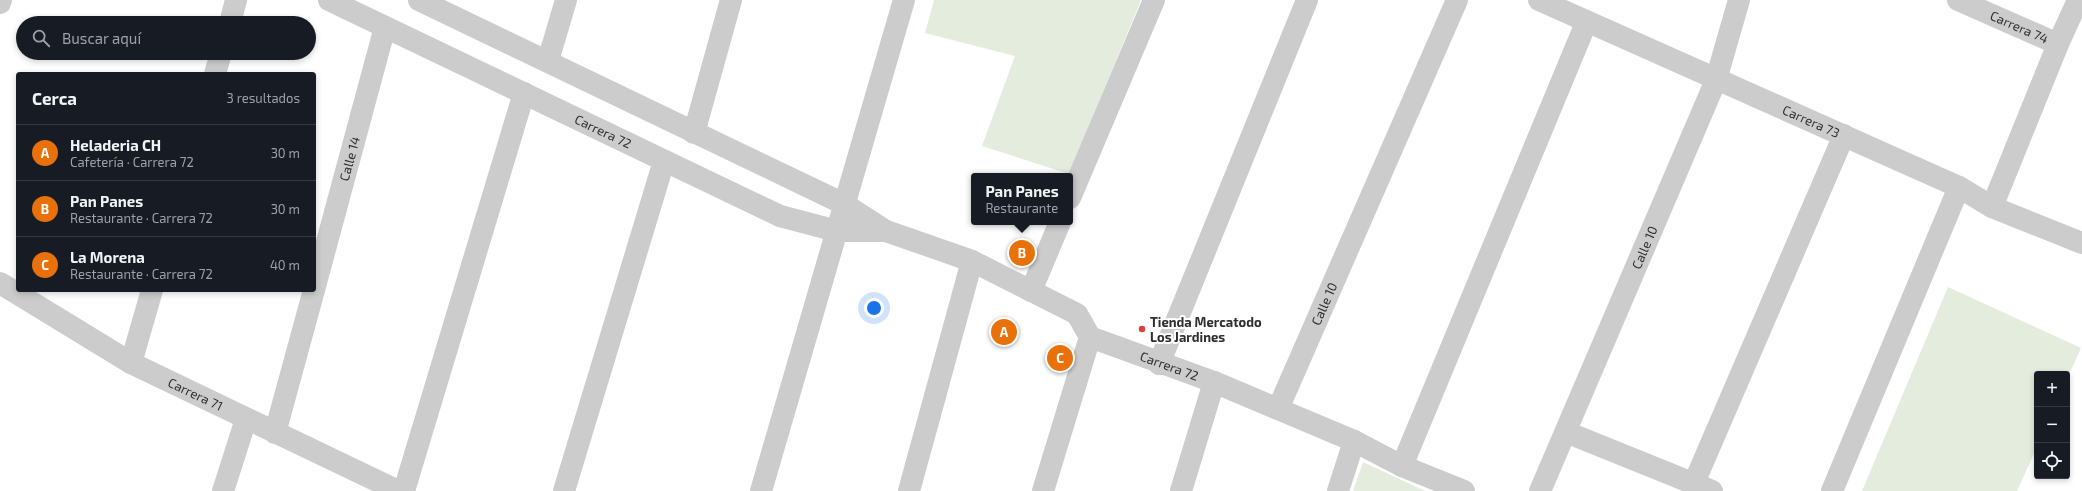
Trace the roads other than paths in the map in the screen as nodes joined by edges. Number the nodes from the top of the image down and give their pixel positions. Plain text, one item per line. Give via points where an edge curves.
1 (1, 0) edge
2 (236, 0) edge
3 (330, 0) edge
4 (419, 0) edge
5 (566, 0) edge
6 (730, 0) edge
7 (904, 0) edge
8 (1154, 0) edge
9 (1307, 0) edge
10 (1457, 0) edge
11 (1539, 0) edge
12 (1739, 0) edge
13 (1958, 0) edge
14 (2078, 0) edge
15 (0, 3) edge
16 (232, 16) edge
17 (1586, 23) junction
18 (385, 27) junction
19 (2058, 44) junction
20 (219, 60) edge
21 (548, 61) junction
22 (216, 72) edge
23 (1716, 80) junction
24 (524, 93) junction
25 (694, 133) junction
26 (1844, 135) junction
27 (664, 161) junction
28 (1959, 187) junction
29 (1073, 191) edge
30 (844, 204) junction
31 (1992, 207) junction
32 (1059, 225) edge
33 (837, 231) junction
34 (886, 231) junction
35 (2082, 243) edge
36 (972, 261) junction
37 (0, 283) edge
38 (316, 283) edge
39 (1031, 291) junction
40 (151, 292) edge
41 (313, 292) edge
42 (1090, 337) junction
43 (132, 362) junction
44 (1159, 364) junction
45 (1214, 382) junction
46 (1278, 409) junction
47 (246, 419) junction
48 (1566, 432) junction
49 (275, 433) junction
50 (1354, 441) junction
51 (1402, 466) junction
52 (1703, 487) edge
53 (1457, 490) edge
54 (223, 491) edge
55 (398, 491) edge
56 (404, 491) edge
57 (564, 491) edge
58 (760, 491) edge
59 (909, 491) edge
60 (1043, 491) edge
61 (1181, 491) edge
62 (1338, 491) edge
63 (1540, 491) edge
64 (1832, 491) edge

1 - 15 street
2 - 16 street
3 - 18 street, Carrera 72
4 - 21 street, Carrera 72
5 - 21 street
6 - 25 street
7 - 30 street
8 - 29 street
9 - 44 street
10 - 46 street, Calle 10
11 - 17 street, Carrera 73
12 - 23 street, Calle 10
13 - 19 street, Carrera 74
14 - 19 street
17 - 23 street, Carrera 73
17 - 51 street
18 - 24 street, Carrera 72
18 - 38 street, Calle 14
19 - 31 street
20 - 22 street
21 - 25 street, Carrera 72
23 - 26 street, Carrera 73
23 - 48 street, Calle 10
24 - 27 street, Carrera 72
24 - 56 street
25 - 30 street, Carrera 72
26 - 28 street, Carrera 73
26 - 52 street
27 - 33 street, Carrera 72 via 780,216
27 - 57 street
28 - 31 street, Carrera 73
28 - 64 street
30 - 33 street
30 - 34 street, Carrera 72
31 - 35 street, Carrera 73
32 - 39 street
33 - 34 street, Carrera 72
33 - 58 street
34 - 36 street, Carrera 72
36 - 39 street, Carrera 72
36 - 59 street
37 - 43 street, Carrera 71
39 - 42 street, Carrera 72 via 1077,314
40 - 43 street
41 - 49 street, Calle 14
42 - 44 street, Carrera 72
42 - 60 street
43 - 47 street, Carrera 71
44 - 45 street, Carrera 72
45 - 46 street, Carrera 72
45 - 61 street
46 - 50 street, Carrera 72
47 - 49 street, Carrera 71
47 - 54 street
48 - 52 street
48 - 63 street, Calle 10
49 - 55 street, Carrera 71
50 - 51 street, Carrera 72
50 - 62 street
51 - 53 street, Carrera 72

